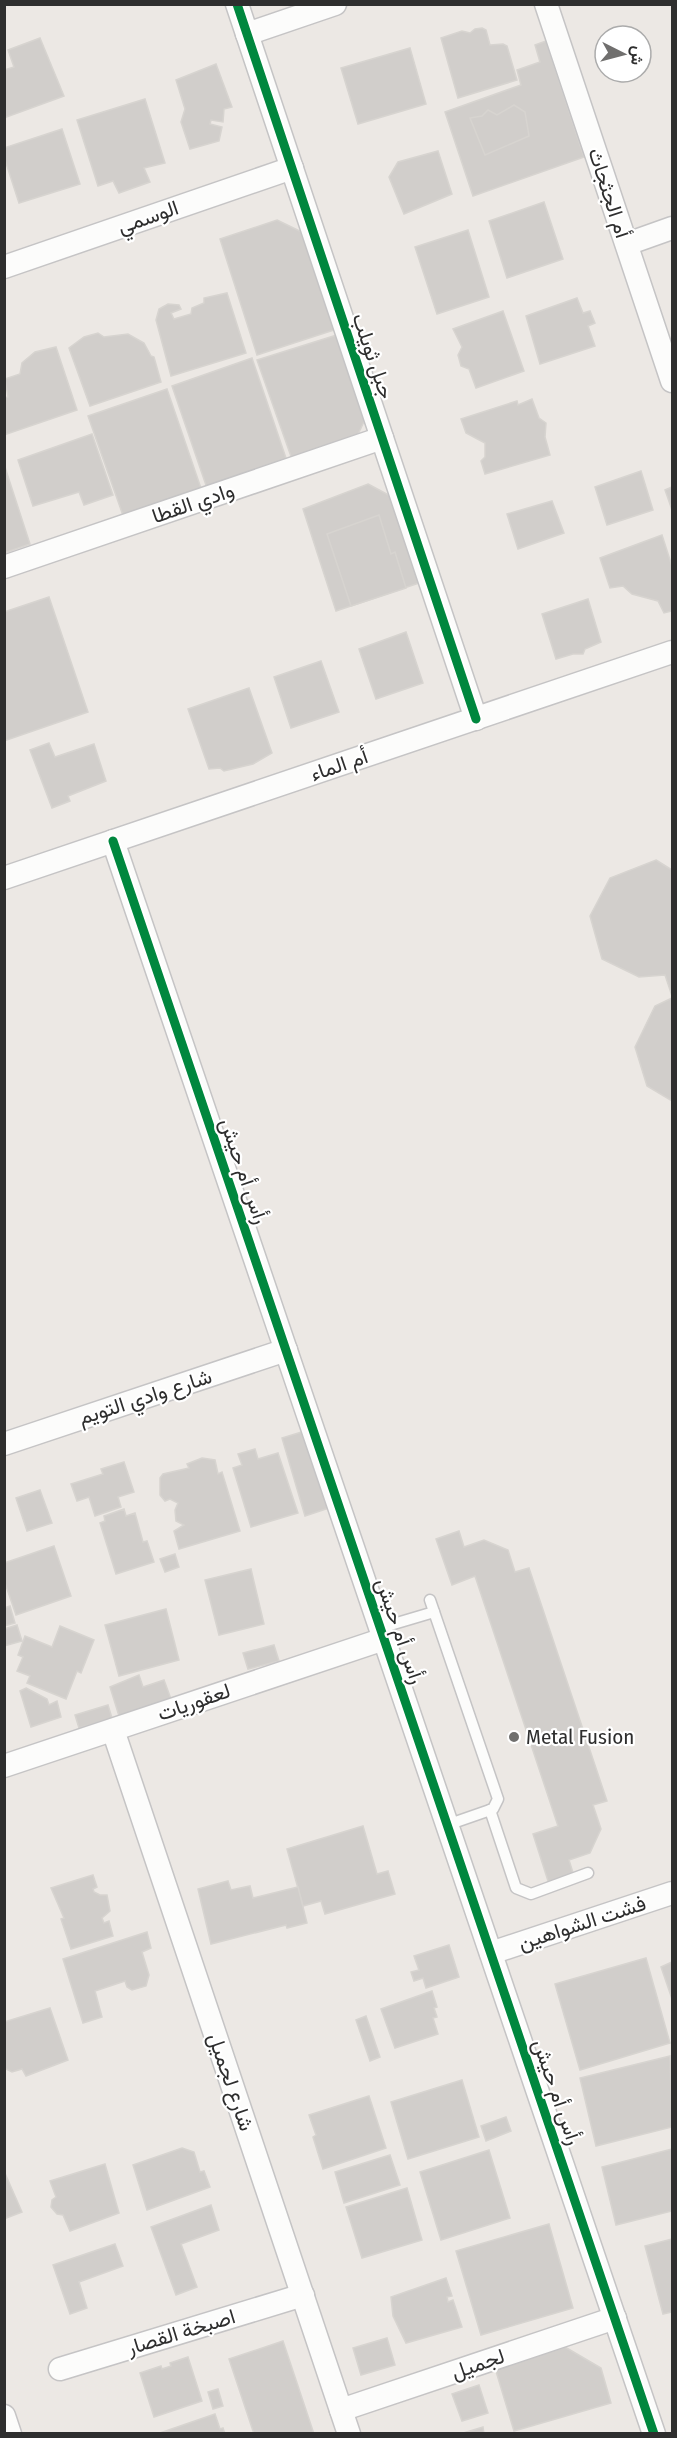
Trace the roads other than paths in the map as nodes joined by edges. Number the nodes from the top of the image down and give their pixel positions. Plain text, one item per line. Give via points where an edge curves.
1 (237, 4) edge
2 (335, 4) edge
3 (546, 4) edge
4 (247, 34) junction
5 (292, 168) junction
6 (672, 228) edge
7 (627, 244) junction
8 (4, 267) edge
9 (672, 381) edge
10 (382, 438) junction
11 (4, 567) edge
12 (672, 652) edge
13 (476, 719) junction
14 (113, 841) junction
15 (4, 878) edge
16 (286, 1350) junction
17 (4, 1444) edge
18 (430, 1599) dead end
19 (434, 1612) junction
20 (382, 1633) junction
21 (113, 1730) junction
22 (4, 1766) edge
23 (490, 1810) junction
24 (447, 1825) junction
25 (588, 1873) dead end
26 (672, 1893) edge
27 (491, 1953) junction
28 (303, 2295) junction
29 (615, 2318) junction
30 (60, 2369) dead end
31 (341, 2410) junction
32 (4, 2416) edge
33 (10, 2433) edge
34 (349, 2433) edge
35 (654, 2433) edge

1 - 4 street, جبل ثويلب
2 - 4 street
3 - 7 street, أم الجثجاث
4 - 5 street, جبل ثويلب
5 - 8 street, الوسمي
5 - 10 street, جبل ثويلب
6 - 7 street
7 - 9 street, أم الجثجاث
10 - 11 street, وادي القطا
10 - 13 street, جبل ثويلب
12 - 13 street, أم الماء
13 - 14 street, أم الماء
14 - 15 street, أم الماء
14 - 16 street, رأس أم حيش
16 - 17 street, شارع وادي التويم
16 - 20 street, رأس أم حيش
18 - 19 lane
19 - 20 lane
19 - 23 lane via 497,1795 498,1803
20 - 21 street, لعقوريات
20 - 24 street, رأس أم حيش
21 - 22 street, لعقوريات
21 - 28 street, شارع لجميل
23 - 24 lane
23 - 25 lane via 516,1888 531,1894
24 - 27 street, رأس أم حيش
26 - 27 street, فشت الشواهين
27 - 29 street, رأس أم حيش
28 - 30 street, اصبخة القصار
28 - 31 street, شارع لجميل
29 - 31 street, لجميل
29 - 35 street, رأس أم حيش
31 - 34 street, شارع لجميل
32 - 33 street

